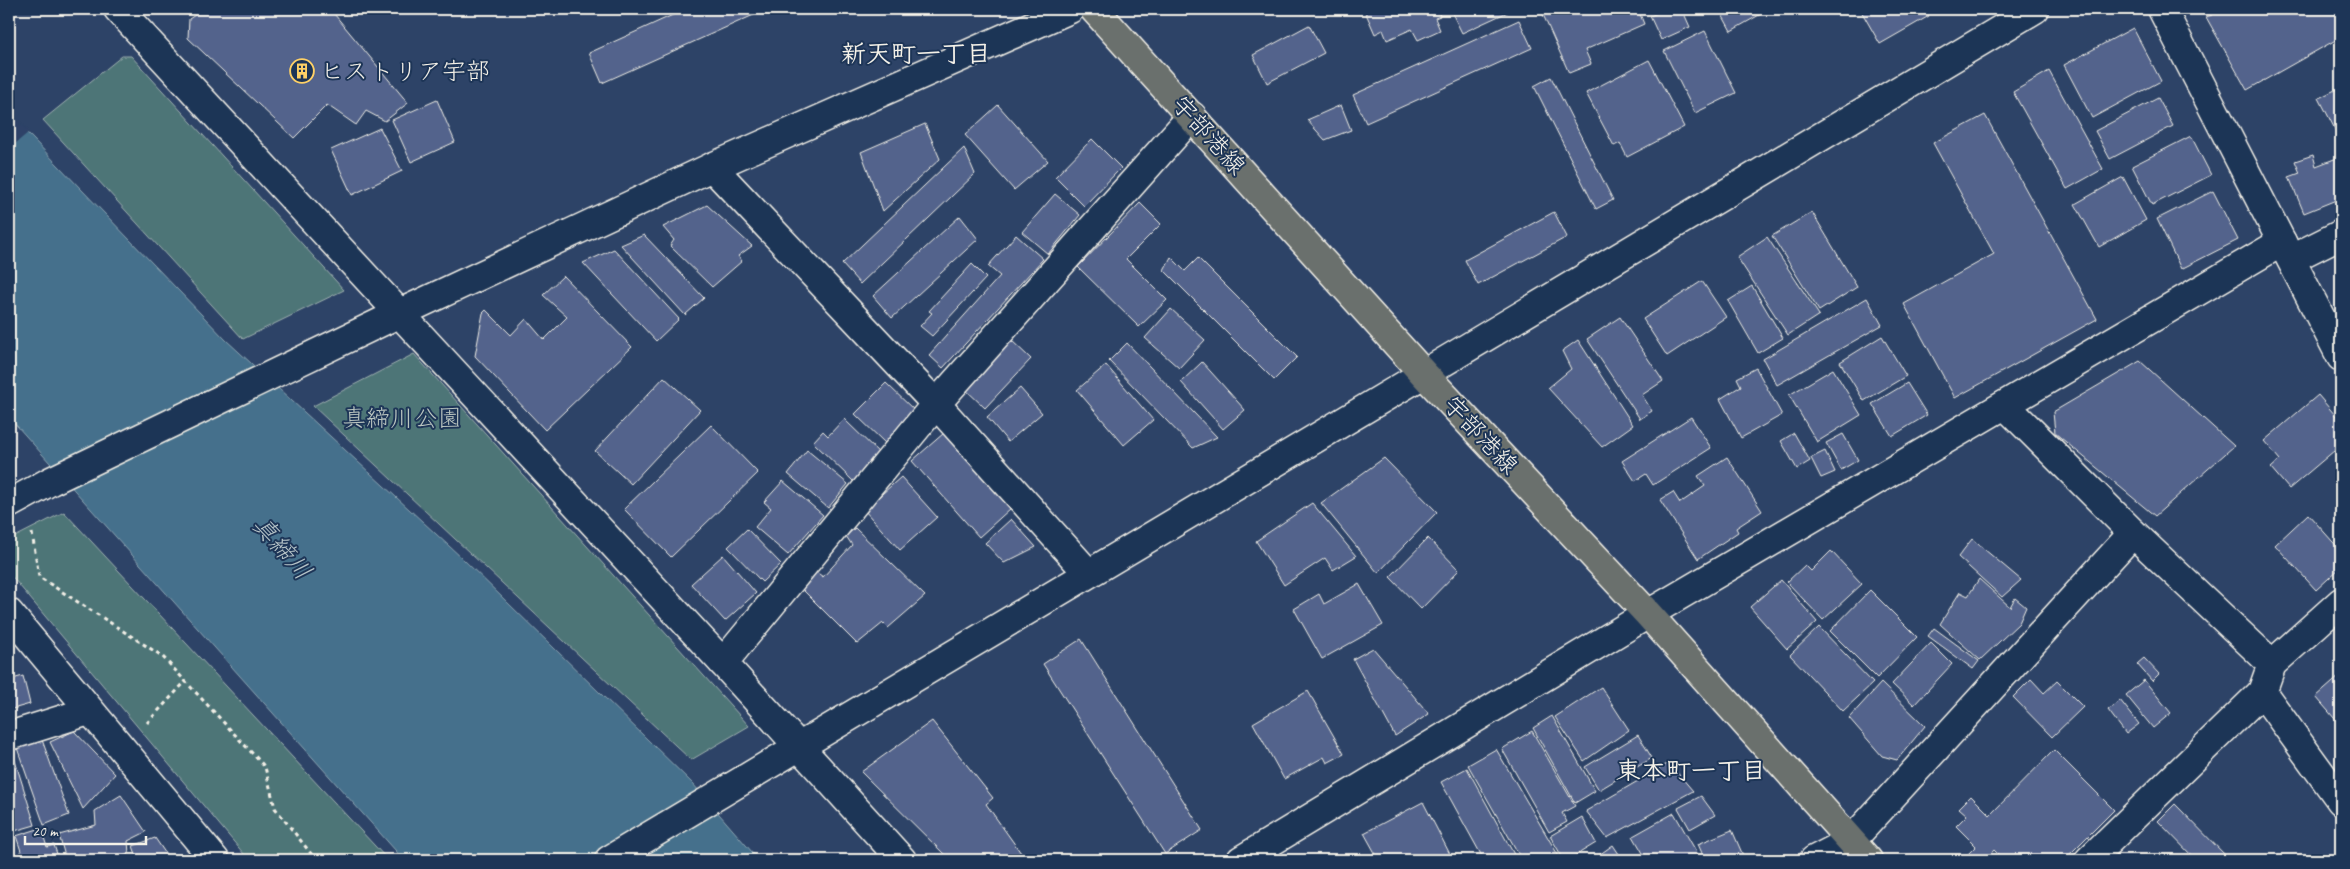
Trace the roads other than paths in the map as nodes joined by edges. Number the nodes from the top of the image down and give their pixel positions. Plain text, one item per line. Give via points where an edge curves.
1 (118, 9) edge
2 (1070, 9) edge
3 (1094, 9) edge
4 (2035, 9) edge
5 (2162, 9) edge
6 (1192, 116) junction
7 (712, 167) junction
8 (2341, 234) edge
9 (2287, 251) junction
10 (400, 313) junction
11 (2341, 357) edge
12 (1423, 373) junction
13 (936, 404) junction
14 (2005, 404) junction
15 (9, 504) edge
16 (2133, 533) junction
17 (1088, 573) junction
18 (2341, 602) edge
19 (9, 613) edge
20 (1648, 614) junction
21 (723, 663) junction
22 (2272, 664) junction
23 (2262, 692) junction
24 (89, 711) junction
25 (9, 736) edge
26 (798, 748) junction
27 (2341, 801) edge
28 (1860, 851) edge
29 (215, 860) edge
30 (608, 860) edge
31 (902, 860) edge
32 (1241, 860) edge
33 (1814, 860) edge
34 (2089, 860) edge

1 - 10 street
2 - 7 street
3 - 6 main road, 宇部港線
4 - 12 street
5 - 9 street
6 - 12 main road, 宇部港線
6 - 13 street
7 - 10 street
7 - 13 street
8 - 9 street
9 - 11 street
9 - 14 street
10 - 15 street
10 - 21 street
12 - 17 street
12 - 20 main road, 宇部港線
13 - 17 street
13 - 21 street
14 - 16 street
14 - 20 street
16 - 22 street
16 - 28 street
17 - 26 street
18 - 22 street
19 - 24 street
20 - 28 main road, 宇部港線
20 - 32 street
21 - 26 street
22 - 23 street
23 - 27 street
23 - 34 street
24 - 25 street
24 - 29 street
26 - 30 street
26 - 31 street
28 - 33 street

